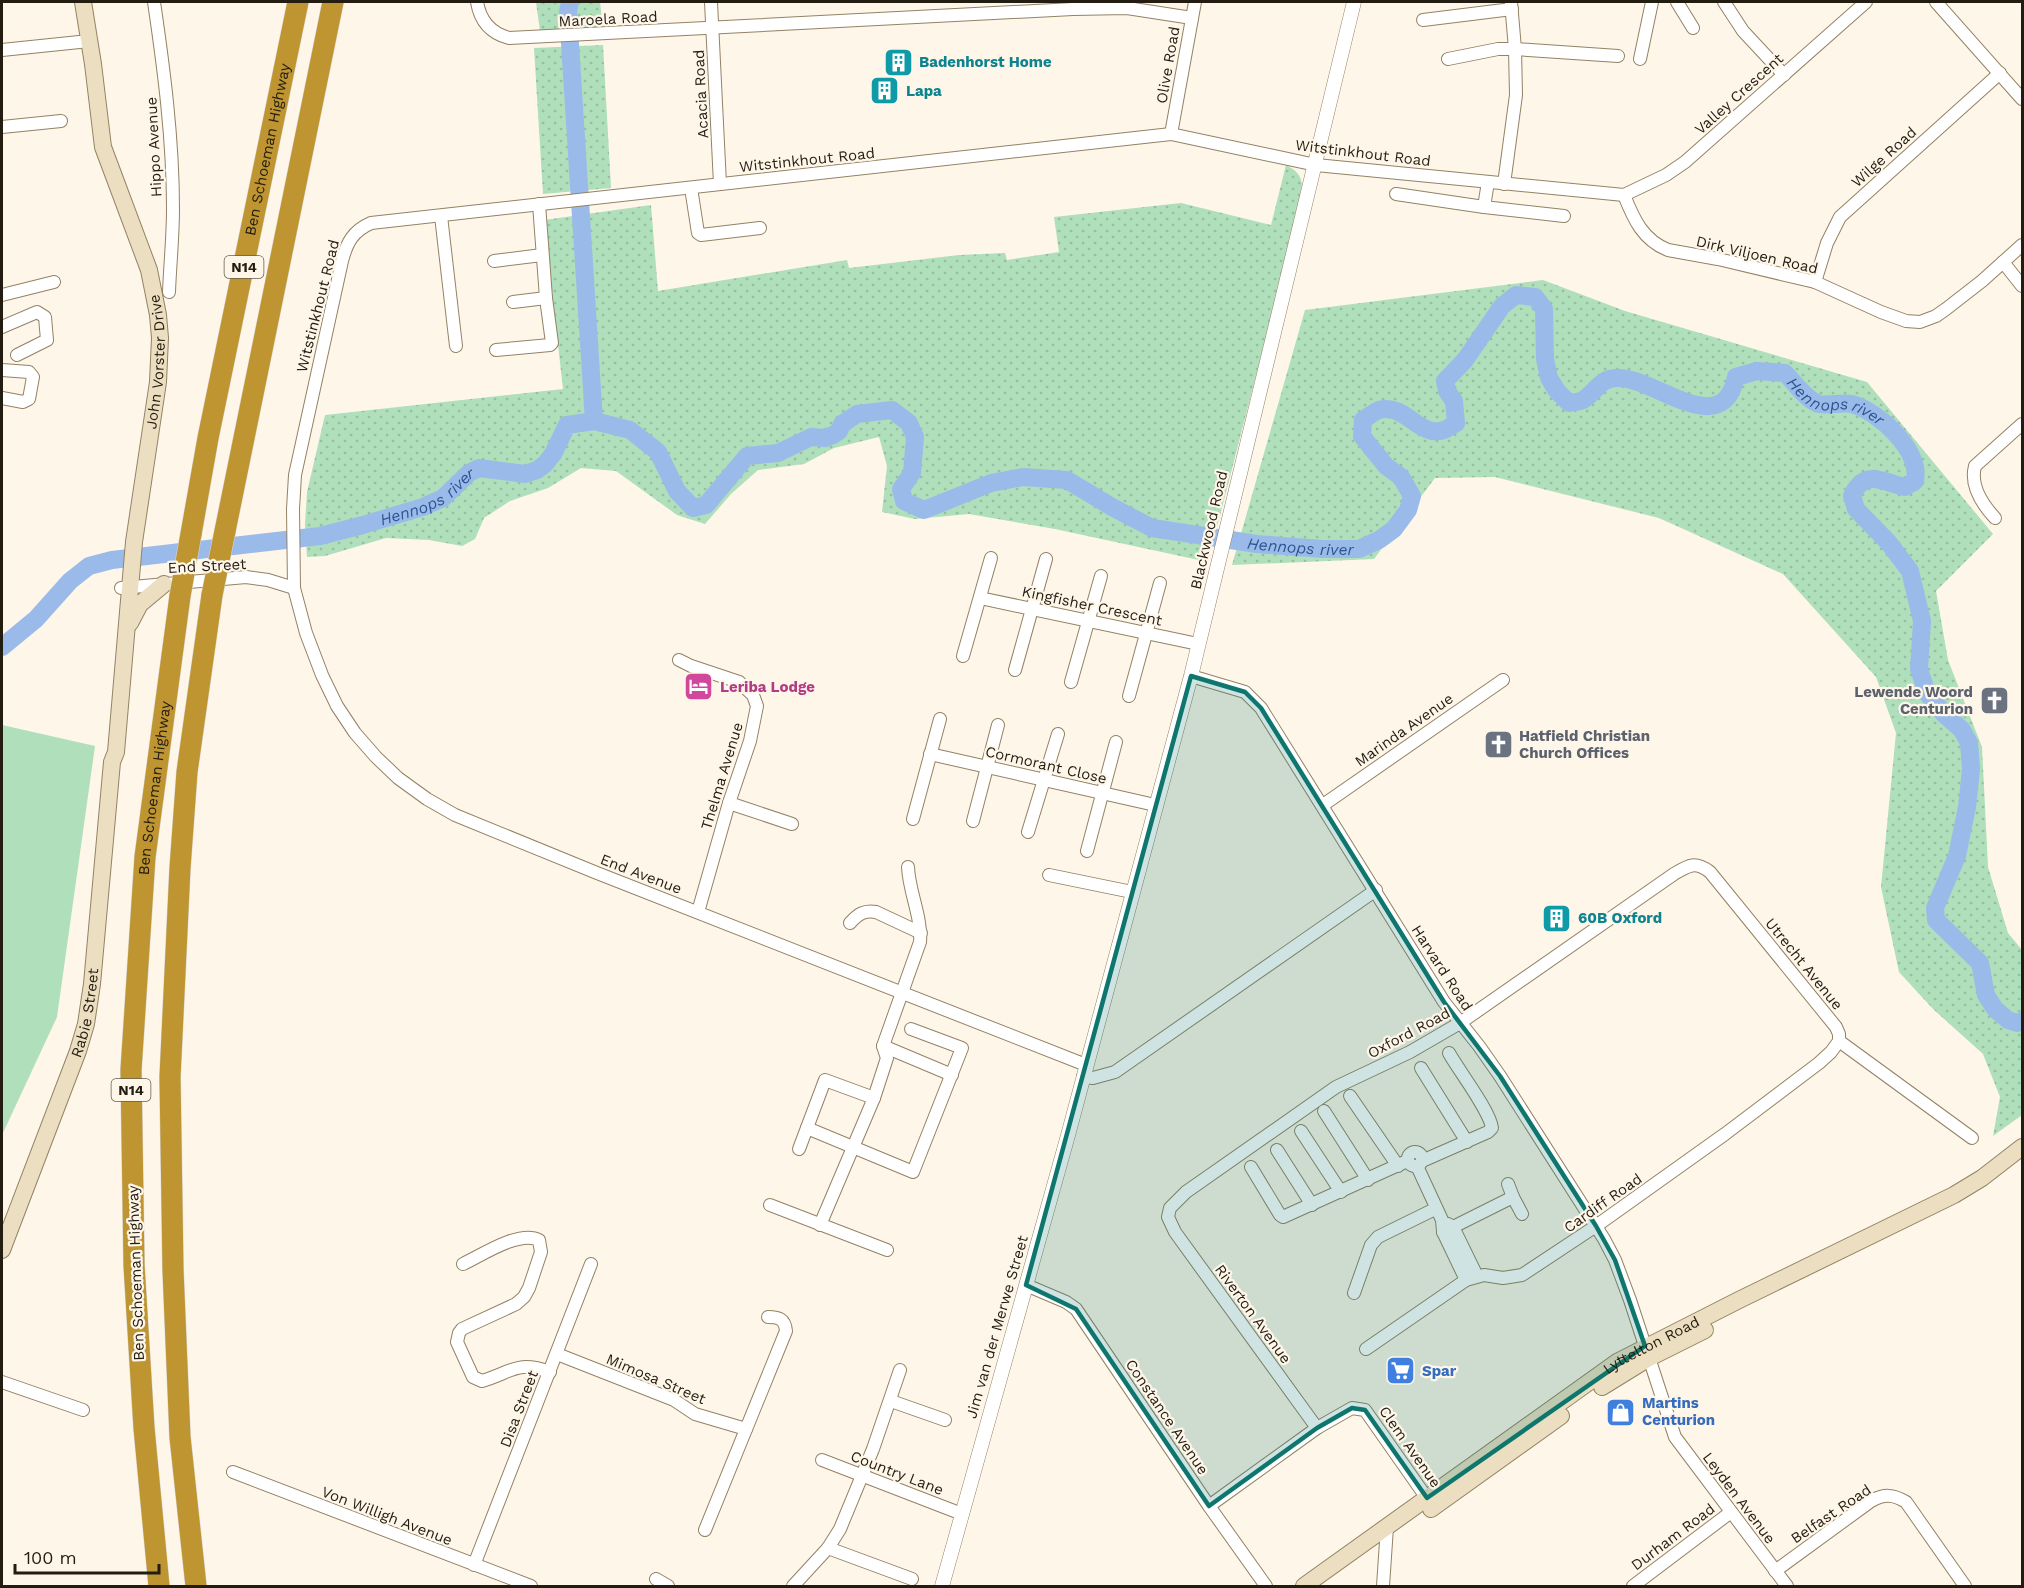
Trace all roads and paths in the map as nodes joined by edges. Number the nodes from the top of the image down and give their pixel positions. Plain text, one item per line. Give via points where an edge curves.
1 (73, 2) edge
2 (83, 2) edge
3 (154, 2) edge
4 (298, 2) edge
5 (333, 2) edge
6 (477, 2) edge
7 (711, 2) edge
8 (1195, 2) edge
9 (1354, 2) edge
10 (1652, 2) edge
11 (1677, 2) edge
12 (1724, 2) edge
13 (1866, 2) edge
14 (1936, 2) edge
15 (1511, 5) edge
16 (1192, 18) junction
17 (1423, 20) dead end
18 (712, 28) junction
19 (1693, 28) dead end
20 (84, 42) junction
21 (1515, 49) junction
22 (2, 50) edge
23 (1618, 56) dead end
24 (1448, 58) dead end
25 (1640, 59) dead end
26 (2000, 74) junction
27 (1784, 75) junction
28 (2022, 99) edge
29 (61, 121) dead end
30 (2, 127) edge
31 (1171, 134) junction
32 (1316, 165) junction
33 (1488, 182) junction
34 (720, 184) junction
35 (1504, 184) junction
36 (691, 188) junction
37 (1396, 194) dead end
38 (1624, 195) junction
39 (540, 204) junction
40 (1484, 207) junction
41 (441, 216) junction
42 (1564, 216) dead end
43 (760, 228) dead end
44 (2022, 245) edge
45 (542, 255) junction
46 (494, 261) dead end
47 (2002, 262) junction
48 (54, 282) dead end
49 (1815, 282) junction
50 (2022, 286) edge
51 (169, 292) dead end
52 (2, 295) edge
53 (546, 298) junction
54 (513, 302) dead end
55 (2, 327) edge
56 (456, 346) dead end
57 (496, 350) dead end
58 (17, 355) dead end
59 (2, 370) edge
60 (2, 398) edge
61 (2022, 424) edge
62 (1995, 518) dead end
63 (991, 558) dead end
64 (1046, 559) dead end
65 (1101, 576) dead end
66 (126, 581) junction
67 (1160, 583) dead end
68 (294, 588) junction
69 (172, 590) junction
70 (980, 598) junction
71 (1034, 609) junction
72 (1089, 620) junction
73 (1146, 633) junction
74 (126, 637) junction
75 (1198, 644) junction
76 (963, 656) dead end
77 (679, 660) dead end
78 (1015, 670) dead end
79 (1191, 676) junction
80 (1503, 680) dead end
81 (1071, 682) dead end
82 (1129, 696) dead end
83 (940, 719) dead end
84 (998, 725) dead end
85 (1058, 734) dead end
86 (1116, 742) dead end
87 (930, 754) junction
88 (112, 762) junction
89 (988, 767) junction
90 (1045, 780) junction
91 (1102, 794) junction
92 (729, 803) junction
93 (1155, 805) junction
94 (1323, 805) junction
95 (913, 819) dead end
96 (973, 821) dead end
97 (792, 824) dead end
98 (1028, 832) dead end
99 (1087, 851) dead end
100 (1702, 866) joint
101 (908, 867) dead end
102 (1049, 875) dead end
103 (1376, 890) junction
104 (1132, 892) junction
105 (698, 912) junction
106 (850, 923) dead end
107 (921, 933) junction
108 (903, 992) junction
109 (1460, 1023) junction
110 (911, 1029) dead end
111 (1839, 1041) junction
112 (883, 1046) junction
113 (1449, 1053) dead end
114 (1421, 1068) dead end
115 (1084, 1071) junction
116 (952, 1075) junction
117 (1350, 1096) dead end
118 (874, 1098) junction
119 (1324, 1111) dead end
120 (807, 1128) junction
121 (1301, 1131) dead end
122 (1972, 1138) dead end
123 (1467, 1142) junction
124 (853, 1147) junction
125 (2022, 1147) edge
126 (799, 1149) dead end
127 (1276, 1150) dead end
128 (2022, 1162) edge
129 (1411, 1164) junction
130 (1251, 1167) dead end
131 (1368, 1180) junction
132 (1508, 1184) dead end
133 (1341, 1192) junction
134 (1514, 1197) junction
135 (771, 1205) dead end
136 (1312, 1205) junction
137 (1435, 1209) junction
138 (1521, 1214) dead end
139 (1168, 1217) joint
140 (820, 1225) junction
141 (1446, 1226) junction
142 (1596, 1226) junction
143 (2, 1250) edge
144 (887, 1250) dead end
145 (463, 1264) dead end
146 (591, 1264) dead end
147 (1471, 1278) junction
148 (1026, 1285) junction
149 (1354, 1293) dead end
150 (768, 1317) dead end
151 (1366, 1349) dead end
152 (1647, 1352) junction
153 (557, 1354) junction
154 (900, 1370) dead end
155 (550, 1372) junction
156 (2, 1382) edge
157 (891, 1401) junction
158 (82, 1410) dead end
159 (945, 1420) dead end
160 (1317, 1428) junction
161 (746, 1429) junction
162 (822, 1460) dead end
163 (233, 1472) dead end
164 (862, 1476) junction
165 (1430, 1503) junction
166 (1209, 1506) junction
167 (1731, 1512) junction
168 (962, 1514) junction
169 (705, 1530) dead end
170 (1386, 1534) junction
171 (828, 1548) junction
172 (474, 1566) junction
173 (1775, 1571) junction
174 (912, 1579) dead end
175 (656, 1580) dead end
176 (159, 1586) edge
177 (196, 1587) edge
178 (531, 1587) edge
179 (668, 1587) edge
180 (792, 1587) edge
181 (942, 1587) edge
182 (1266, 1587) edge
183 (1304, 1587) edge
184 (1323, 1587) edge
185 (1383, 1587) edge
186 (1633, 1587) edge
187 (1787, 1587) edge
188 (1965, 1587) edge

1 - 20 main road, John Vorster Drive
2 - 20 main road, John Vorster Drive
3 - 51 street, Hippo Avenue via 171,147
4 - 69 highway, Ben Schoeman Highway / N14, bridge via 191,534
5 - 177 highway, Ben Schoeman Highway / N14, bridge via 212,595 187,772 170,1077 180,1437
6 - 18 street, Maroela Road via 484,22 509,38
7 - 18 street, Acacia Road
8 - 16 street, Olive Road
9 - 32 street, Blackwood Road
10 - 25 street
11 - 19 street
12 - 27 street via 1743,31
13 - 27 street, Valley Crescent
14 - 26 street
15 - 17 street
15 - 21 street
16 - 18 street, Maroela Road via 1127,8
16 - 31 street, Olive Road
18 - 34 street, Acacia Road
20 - 22 street
20 - 66 main road, John Vorster Drive via 92,132 139,255 154,315 154,382
21 - 23 street
21 - 24 street
21 - 35 street via 1516,95
26 - 28 street
26 - 49 street, Wilge Road via 1840,217
27 - 38 street, Valley Crescent via 1686,162
29 - 30 street
31 - 32 street, Witstinkhout Road
31 - 34 street, Witstinkhout Road
32 - 33 street, Witstinkhout Road
32 - 75 street, Blackwood Road
33 - 35 street, Witstinkhout Road
33 - 40 street
34 - 36 street, Witstinkhout Road
35 - 38 street, Witstinkhout Road
36 - 39 street, Witstinkhout Road
36 - 43 street via 700,235
37 - 40 street
38 - 49 street, Dirk Viljoen Road via 1645,235 1660,247
39 - 41 street, Witstinkhout Road
39 - 45 street
40 - 42 street
41 - 56 street
41 - 68 street, Witstinkhout Road via 371,223 358,230 348,243 298,459
44 - 47 street, Dirk Viljoen Road
45 - 46 street
45 - 53 street
47 - 49 street, Dirk Viljoen Road via 1972,290 1936,316 1920,322 1881,312
47 - 50 street
48 - 52 street
53 - 54 street
53 - 57 street via 552,343
55 - 58 street via 37,312 45,317 47,340
59 - 60 street via 28,372 33,377 29,399 23,402
61 - 62 street via 1979,461 1973,473 1975,487
63 - 70 street
64 - 71 street
65 - 72 street
66 - 69 street, End Street
66 - 74 main road, Rabie Street
66 - 88 main road, Rabie Street via 114,665
67 - 73 street
68 - 69 street, End Street via 246,577
68 - 105 street, End Avenue via 306,633 337,706 355,733 398,778 455,815
69 - 74 main road via 137,609
69 - 176 highway, Ben Schoeman Highway / N14 via 145,858 131,1070 134,1265
70 - 71 street, Kingfisher Crescent
70 - 76 street
71 - 72 street, Kingfisher Crescent
71 - 78 street
72 - 73 street, Kingfisher Crescent
72 - 81 street
73 - 75 street, Kingfisher Crescent
73 - 82 street
74 - 88 main road, Rabie Street
75 - 79 street, Blackwood Road
77 - 92 street, Thelma Avenue via 739,682 756,700 750,741
79 - 93 street, Blackwood Road
79 - 94 street, Harvard Road via 1237,689 1254,699
80 - 94 street, Marinda Avenue
83 - 87 street
84 - 89 street
85 - 90 street
86 - 91 street
87 - 89 street, Cormorant Close
87 - 95 street
88 - 143 main road, Rabie Street via 86,1024
89 - 90 street, Cormorant Close
89 - 96 street
90 - 91 street, Cormorant Close
90 - 98 street
91 - 93 street, Cormorant Close
91 - 99 street
92 - 97 street
92 - 105 street, Thelma Avenue
93 - 104 street, Blackwood Road
94 - 103 street, Harvard Road
100 - 109 street, Oxford Road via 1693,865 1674,874
100 - 111 street, Utrecht Avenue via 1836,1027
101 - 107 street
102 - 104 street
103 - 109 street, Harvard Road
103 - 115 street via 1115,1072 1093,1077
104 - 115 street, Blackwood Road
105 - 108 street, End Avenue
106 - 107 street via 868,910
107 - 108 street
108 - 112 street
108 - 115 street, End Avenue
109 - 139 street, Oxford Road via 1321,1097 1186,1192 1170,1208
109 - 142 street, Harvard Road via 1500,1076
110 - 116 street via 962,1048
111 - 122 street, Utrecht Avenue
111 - 142 street, Cardiff Road via 1800,1077
112 - 116 street
112 - 118 street via 887,1058
113 - 123 street via 1492,1125 1488,1132
114 - 123 street
115 - 148 street, Jim van der Merwe Street
116 - 124 street via 913,1172
117 - 129 street
118 - 120 street via 825,1080
118 - 124 street
119 - 131 street
120 - 124 street
120 - 126 street
121 - 133 street
123 - 129 street
124 - 140 street
125 - 152 main road, Lyttelton Road via 1954,1196
127 - 136 street
128 - 152 main road, Lyttelton Road via 1954,1205
129 - 131 street
129 - 137 street
130 - 136 street via 1280,1215 1286,1217
131 - 133 street
132 - 134 street
133 - 136 street
134 - 138 street
134 - 141 street
135 - 140 street
137 - 141 street
137 - 149 street via 1378,1237 1371,1245
139 - 160 street, Riverton Avenue via 1185,1248
140 - 144 street
141 - 147 street
142 - 147 street, Cardiff Road via 1522,1275
142 - 152 street, Harvard Road via 1615,1260
145 - 155 street via 513,1240 539,1240 541,1252 524,1297 462,1329 457,1342 477,1380 522,1366
146 - 153 street, Disa Street
147 - 151 street
148 - 166 street, Constance Avenue via 1076,1309
148 - 168 street, Jim van der Merwe Street
150 - 161 street via 783,1320 786,1331
152 - 165 main road, Lyttelton Road
152 - 167 street, Leyden Avenue via 1675,1437
153 - 155 street, Disa Street
153 - 161 street, Mimosa Street via 674,1400 695,1414
154 - 157 street
155 - 172 street, Disa Street
156 - 158 street
157 - 159 street
157 - 164 street
160 - 165 street, Clem Avenue via 1352,1408 1365,1410
160 - 166 street
161 - 169 street
162 - 164 street, Country Lane
163 - 172 street, Von Willigh Avenue
164 - 168 street, Country Lane
164 - 171 street
165 - 170 main road, Lyttelton Road
166 - 182 street, Constance Avenue
167 - 173 street, Leyden Avenue
167 - 186 street, Durham Road
168 - 181 street, Jim van der Merwe Street
170 - 183 main road, Lyttelton Road
170 - 184 main road, Lyttelton Road
170 - 185 street
171 - 174 street
171 - 180 street
172 - 178 street, Von Willigh Avenue
173 - 187 street, Leyden Avenue
173 - 188 street, Belfast Road via 1886,1495 1905,1502
175 - 179 street

